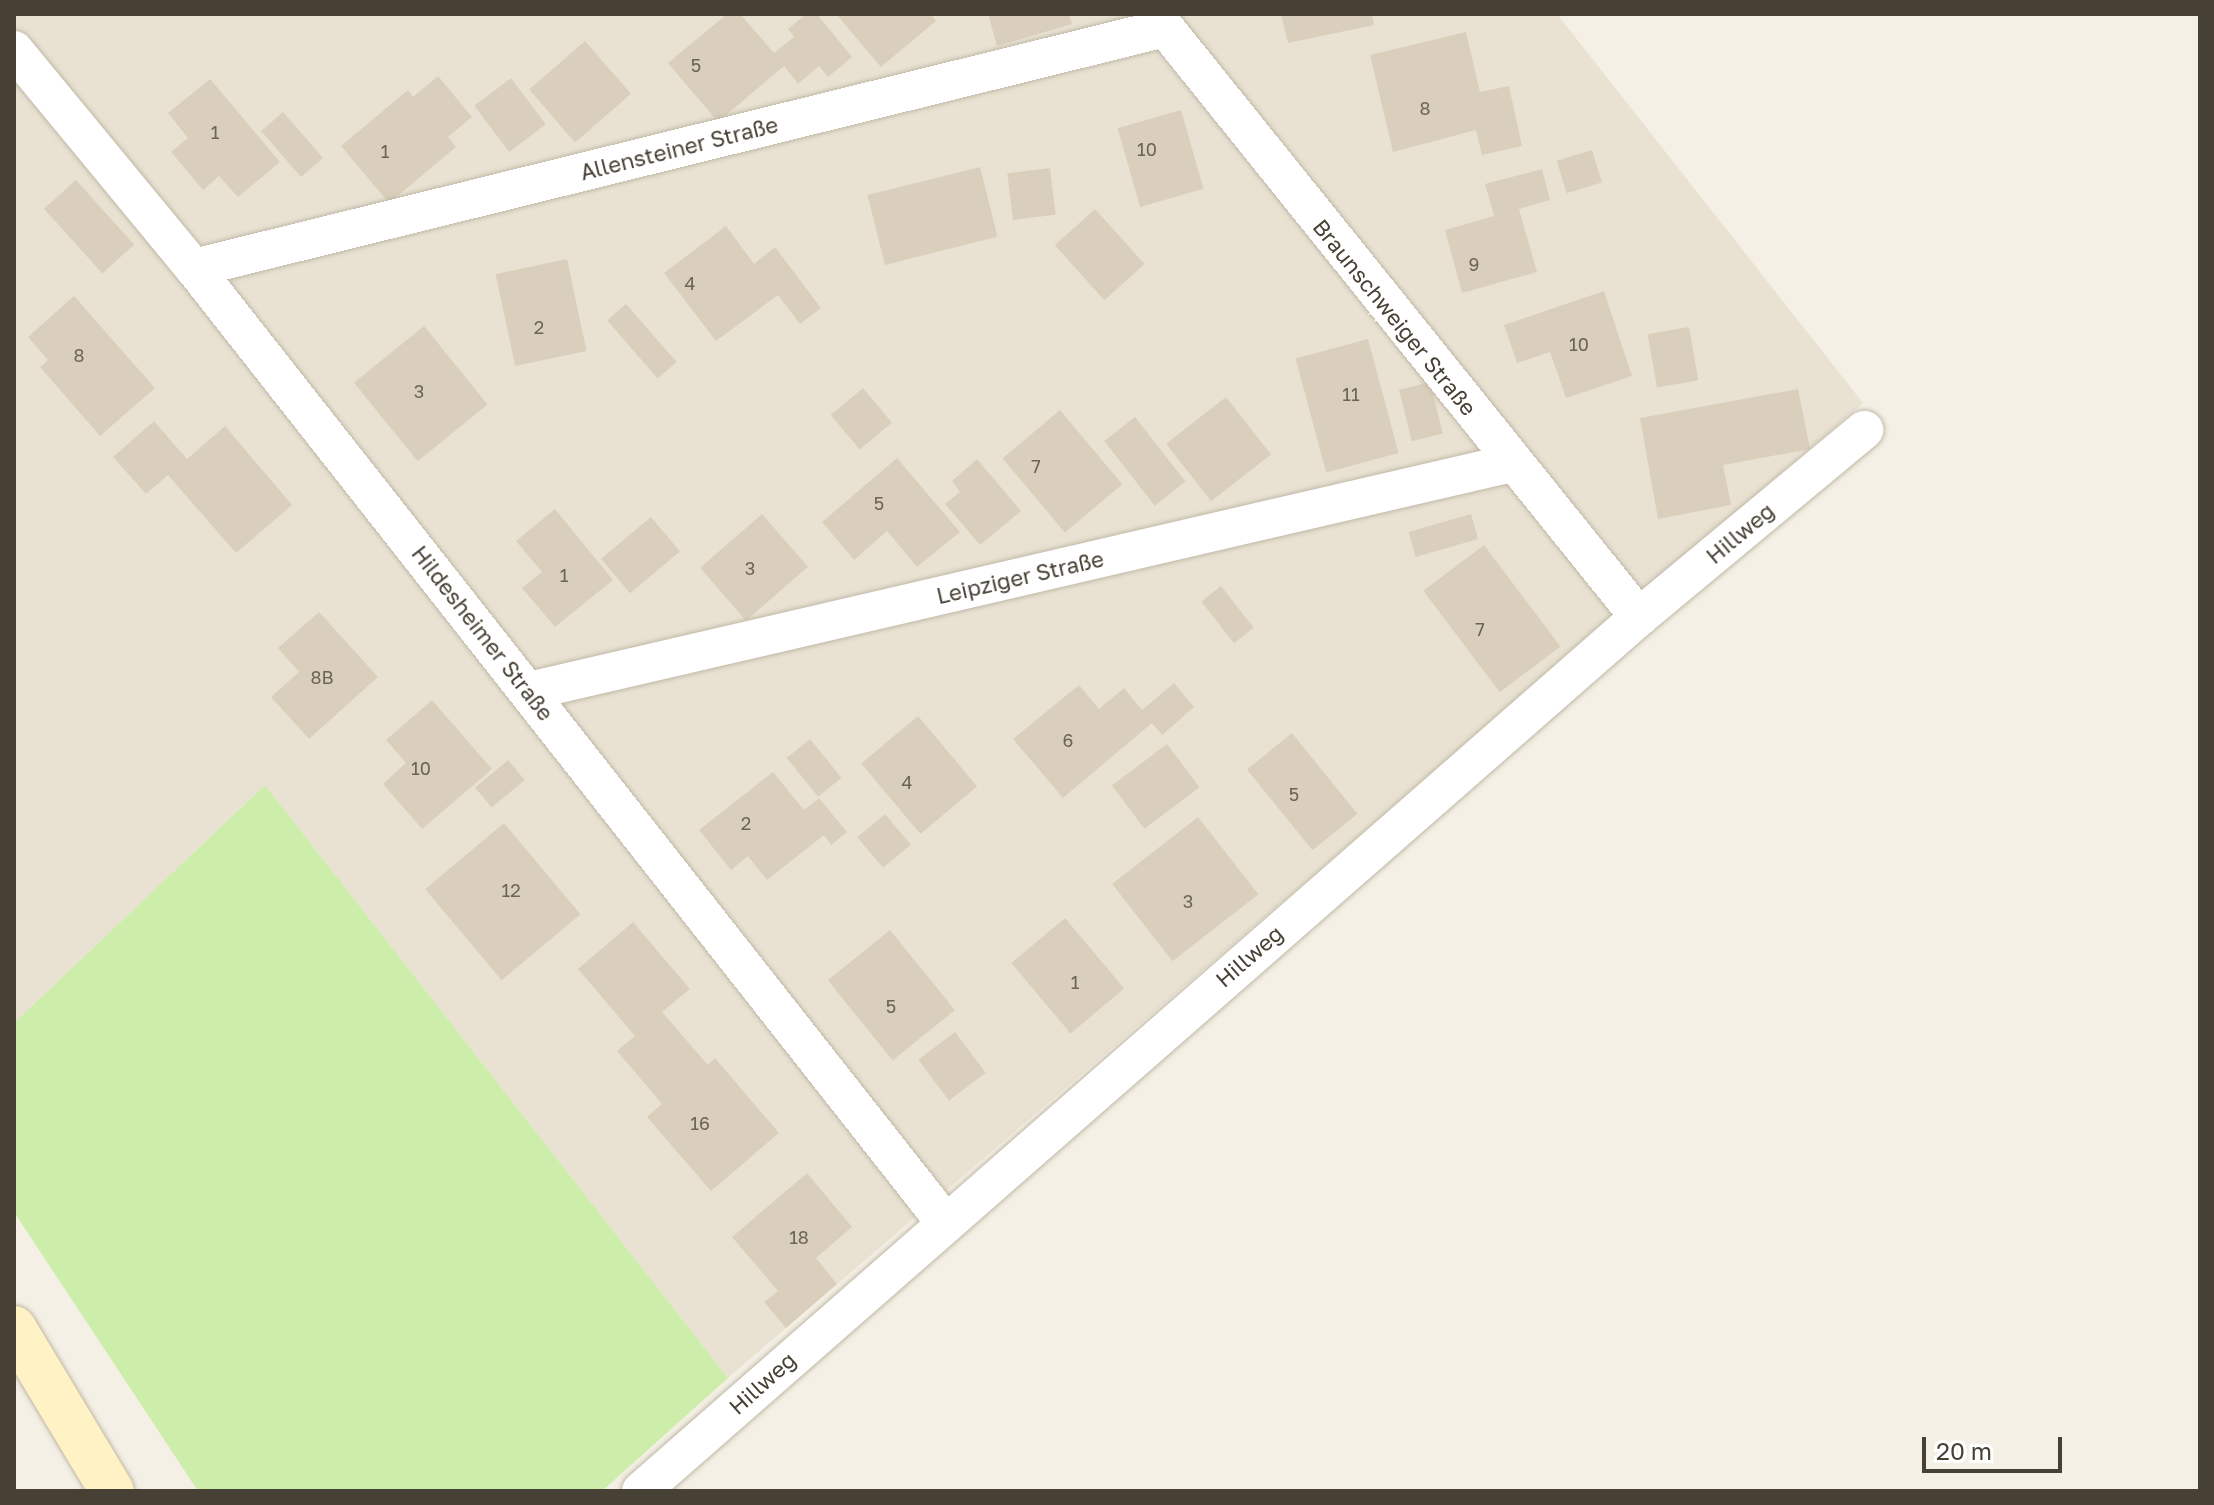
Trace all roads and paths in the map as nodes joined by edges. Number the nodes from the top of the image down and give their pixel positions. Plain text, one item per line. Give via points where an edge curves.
1 (1160, 21) edge
2 (14, 50) edge
3 (194, 268) junction
4 (1864, 430) dead end
5 (1512, 463) junction
6 (1639, 617) junction
7 (529, 691) junction
8 (944, 1221) junction
9 (14, 1328) edge
10 (112, 1491) edge
11 (641, 1491) edge

1 - 3 street, Allensteiner Straße
1 - 5 street, Braunschweiger Straße
2 - 3 street, Hildesheimer Straße
3 - 7 street, Hildesheimer Straße
4 - 6 street, Hillweg
5 - 6 street, Braunschweiger Straße
5 - 7 street, Leipziger Straße
6 - 8 street, Hillweg
7 - 8 street, Hildesheimer Straße
8 - 11 street, Hillweg
9 - 10 main road

